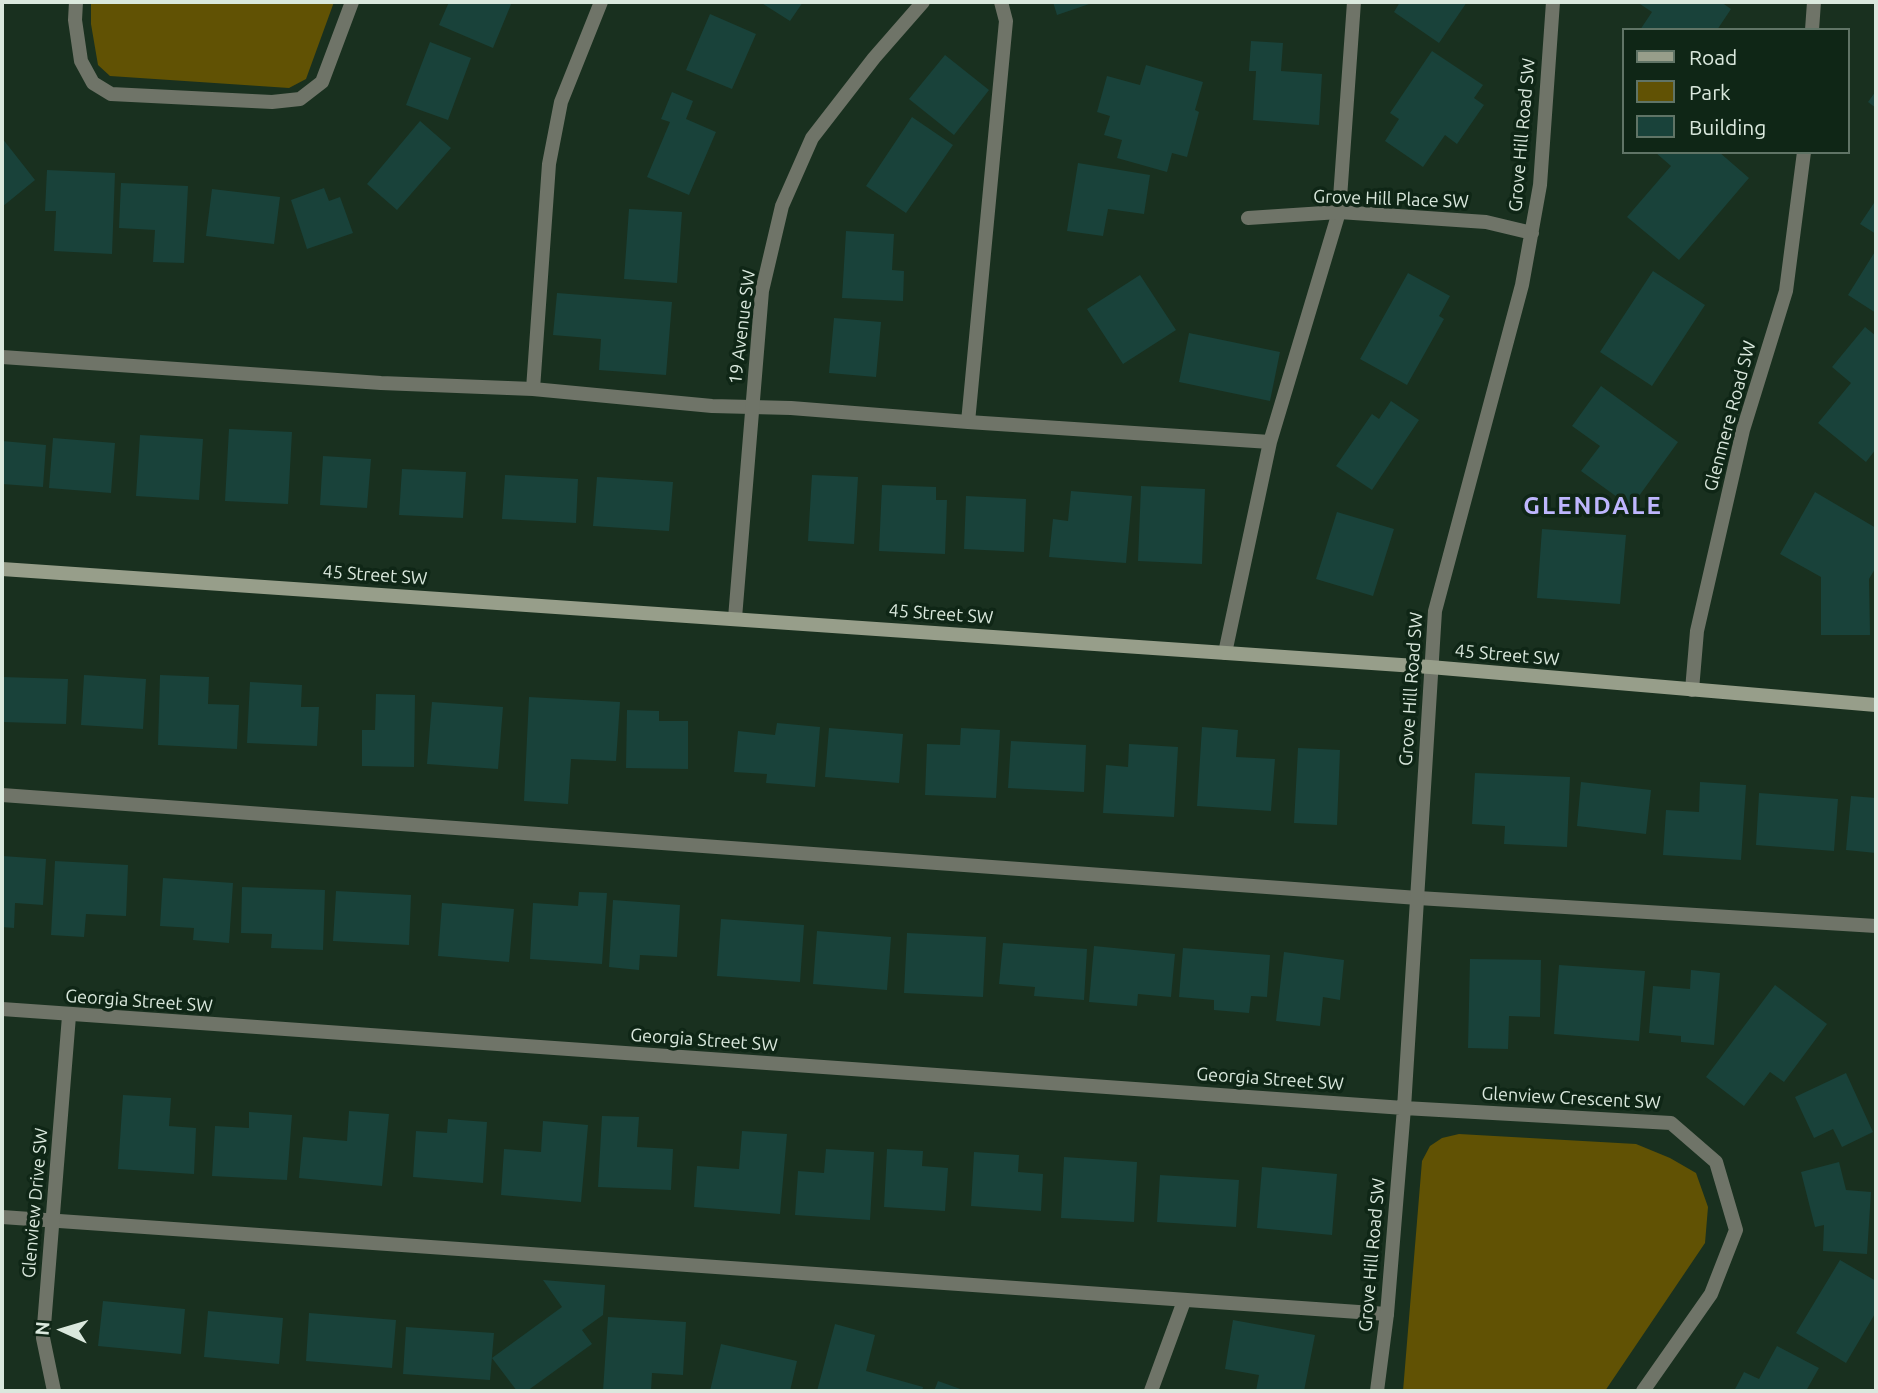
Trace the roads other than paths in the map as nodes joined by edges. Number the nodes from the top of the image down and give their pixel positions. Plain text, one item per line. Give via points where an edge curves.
1 (76, 2) edge
2 (352, 2) edge
3 (601, 2) edge
4 (923, 2) edge
5 (1001, 2) edge
6 (1354, 2) edge
7 (1553, 2) edge
8 (1814, 2) edge
9 (1812, 28) edge
10 (1804, 154) edge
11 (1339, 212) junction
12 (1248, 218) dead end
13 (1532, 233) junction
14 (2, 357) edge
15 (533, 388) junction
16 (752, 408) junction
17 (968, 422) junction
18 (1270, 442) junction
19 (2, 569) edge
20 (735, 618) junction
21 (1224, 653) junction
22 (1430, 667) junction
23 (1692, 690) junction
24 (1876, 705) edge
25 (2, 796) edge
26 (1418, 898) junction
27 (1876, 926) edge
28 (2, 1009) edge
29 (69, 1016) junction
30 (1404, 1108) junction
31 (2, 1217) edge
32 (52, 1219) junction
33 (1184, 1301) junction
34 (1387, 1314) junction
35 (54, 1391) edge
36 (1151, 1391) edge
37 (1377, 1391) edge
38 (1643, 1391) edge

1 - 2 street via 80,61 93,83 111,94 272,102 300,99 322,82
3 - 15 street via 561,103 549,164
4 - 16 street, 19 Avenue SW via 812,138 782,206 762,291
5 - 17 street via 1006,21
6 - 11 street
7 - 13 street, Grove Hill Road SW via 1540,186
8 - 9 street
10 - 23 street, Glenmere Road SW via 1786,291 1743,430 1697,631
11 - 12 street, Grove Hill Place SW
11 - 13 street, Grove Hill Place SW via 1486,222
11 - 18 street
13 - 22 street, Grove Hill Road SW via 1435,611
14 - 15 street via 381,383
15 - 16 street
16 - 17 street
16 - 20 street, 19 Avenue SW
17 - 18 street
18 - 21 street
19 - 20 street, 45 Street SW
20 - 21 street, 45 Street SW
21 - 22 street, 45 Street SW
22 - 23 street, 45 Street SW
22 - 26 street, Grove Hill Road SW
23 - 24 street, 45 Street SW
25 - 26 street
26 - 27 street
26 - 30 street, Grove Hill Road SW
28 - 29 street, Georgia Street SW
29 - 30 street, Georgia Street SW
29 - 32 street, Glenview Drive SW
30 - 34 street, Grove Hill Road SW
30 - 38 street, Glenview Crescent SW via 1671,1123 1716,1162 1736,1230 1711,1294
31 - 32 street
32 - 33 street
32 - 35 street, Glenview Drive SW via 43,1338
33 - 34 street
33 - 36 street
34 - 37 street, Grove Hill Road SW

